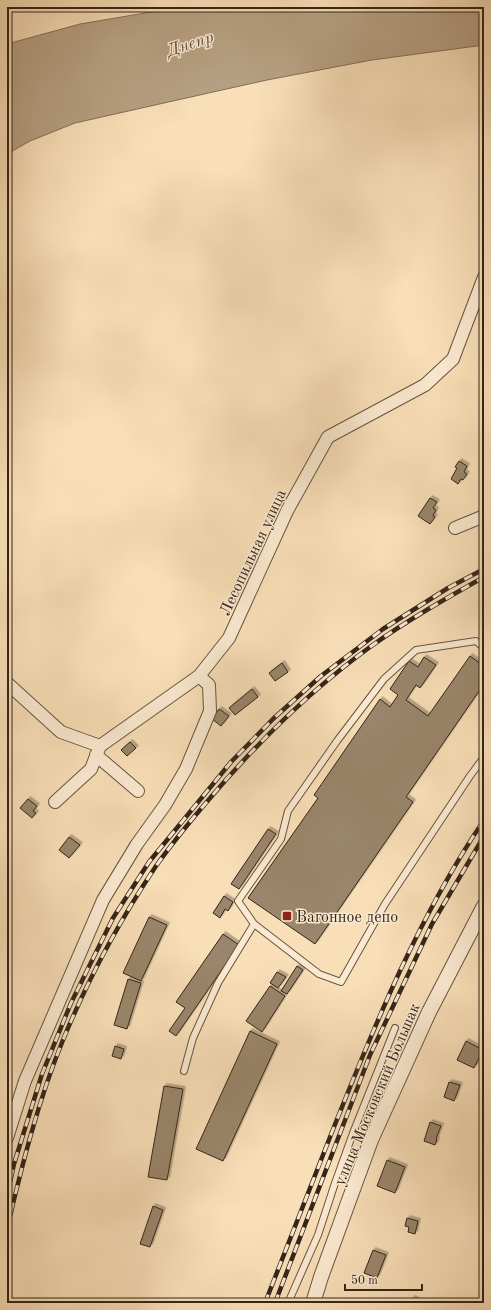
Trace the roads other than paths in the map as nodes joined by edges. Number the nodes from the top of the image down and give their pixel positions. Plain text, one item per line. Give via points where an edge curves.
1 (484, 277) edge
2 (484, 516) edge
3 (455, 528) dead end
4 (484, 648) edge
5 (199, 676) junction
6 (7, 683) edge
7 (98, 751) junction
8 (484, 757) edge
9 (138, 791) dead end
10 (55, 802) dead end
11 (484, 907) edge
12 (254, 924) junction
13 (395, 1028) dead end
14 (184, 1071) dead end
15 (7, 1138) edge
16 (288, 1303) edge
17 (313, 1303) edge

1 - 5 street, Лесопильная улица via 453,360 425,385 328,437 287,511 229,638
2 - 3 street
4 - 12 lane via 476,641 416,650 384,679 288,811 281,839 238,901
5 - 7 street, Лесопильная улица
5 - 15 street via 209,685 210,711 186,769 103,900 25,1081
6 - 7 street via 61,732
7 - 9 street
7 - 10 street via 91,769
8 - 12 lane via 385,904 341,982 319,974
11 - 17 street, улица Московский Большак via 429,1012 371,1140
12 - 14 lane via 218,983 194,1038
13 - 16 lane via 353,1132 318,1235

